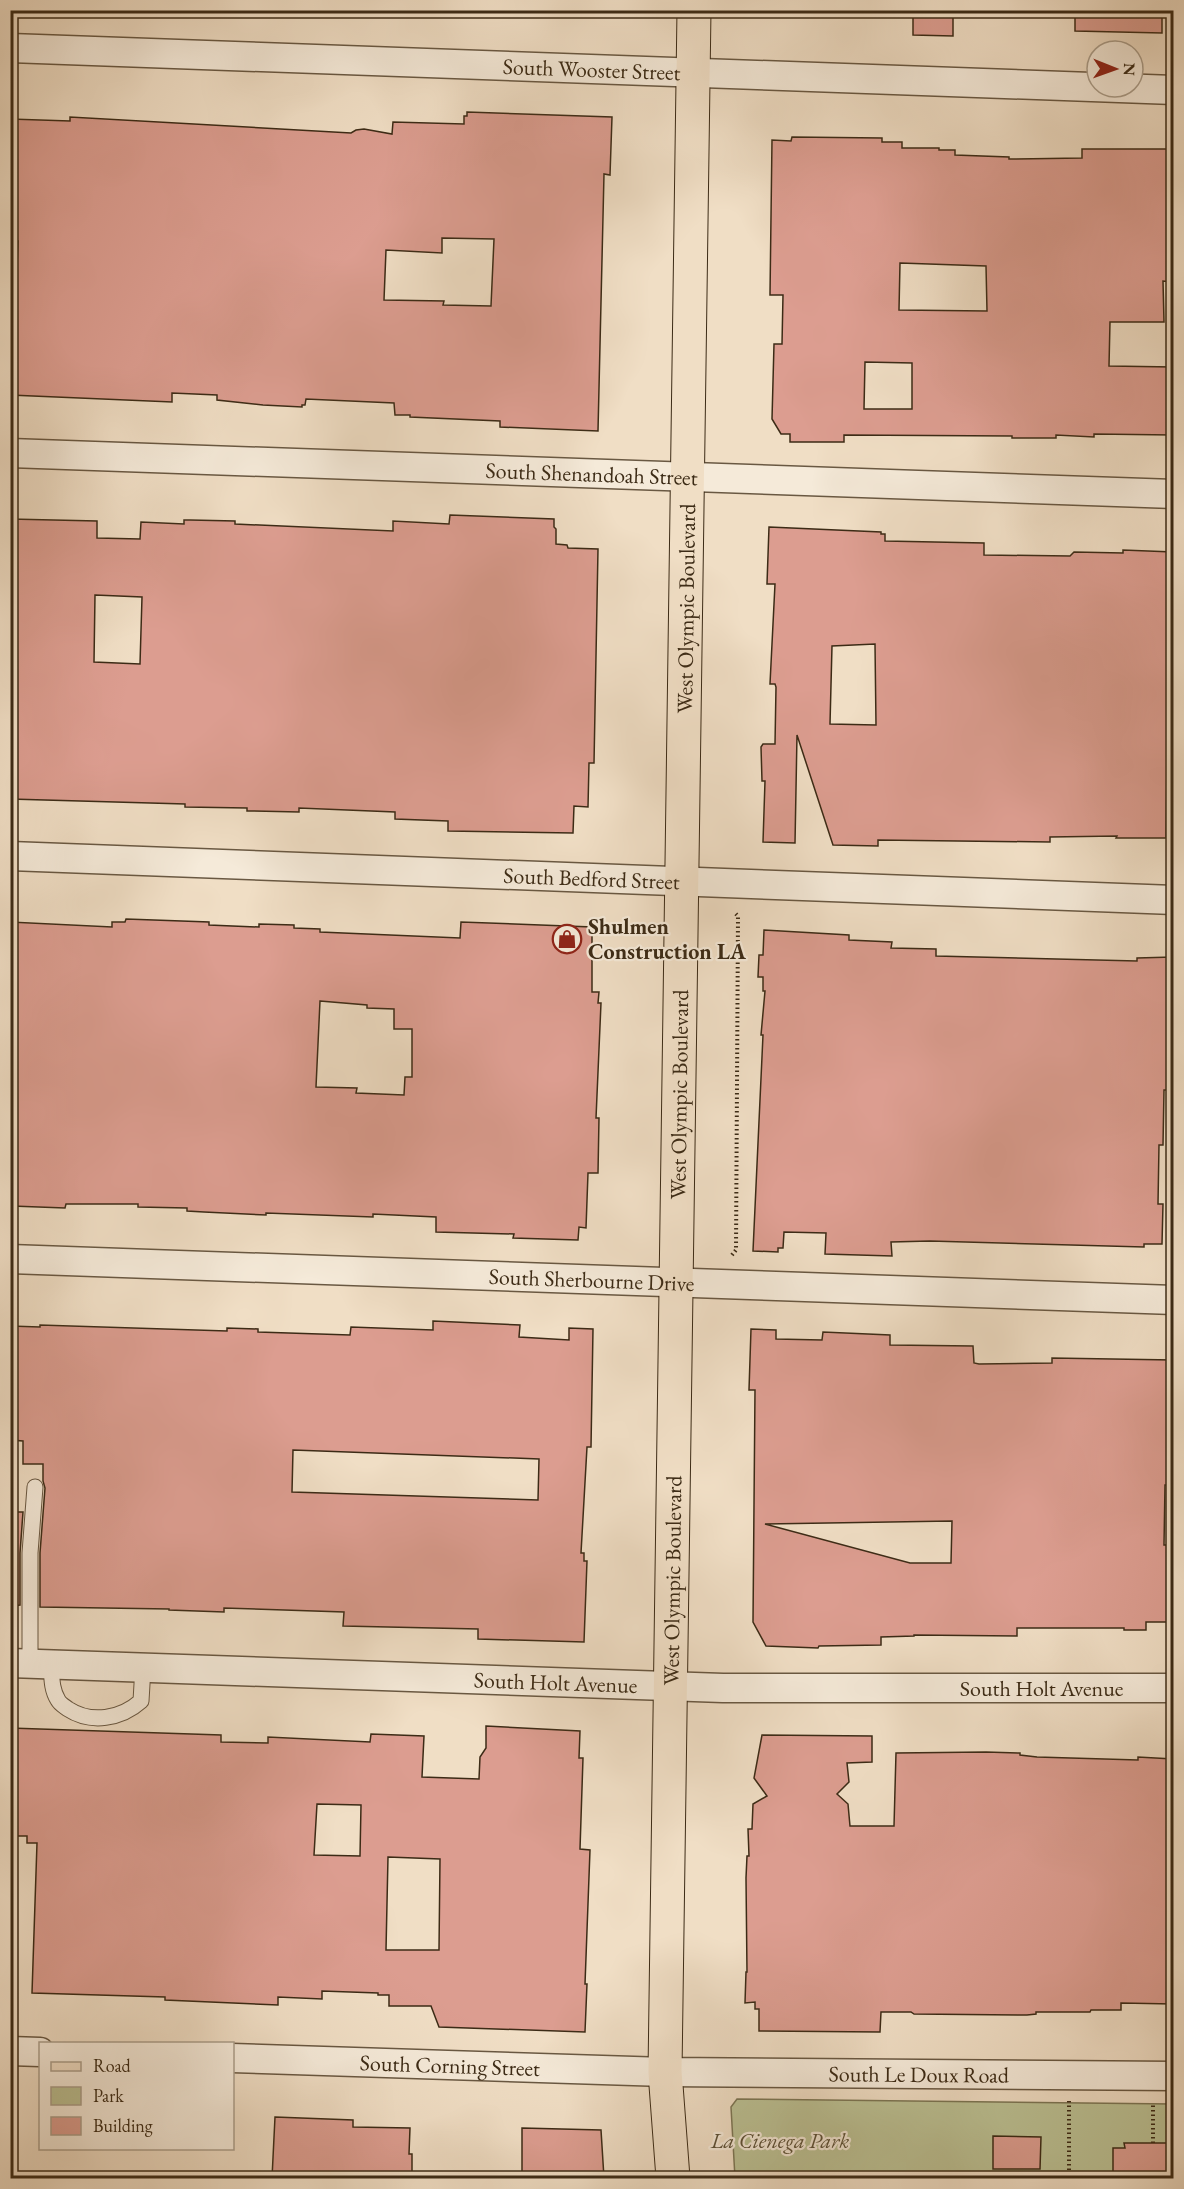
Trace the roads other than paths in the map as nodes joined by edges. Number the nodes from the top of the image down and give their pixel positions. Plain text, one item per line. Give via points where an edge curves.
1 (694, 10) edge
2 (10, 48) edge
3 (693, 73) junction
4 (1173, 90) edge
5 (10, 453) edge
6 (686, 477) junction
7 (1173, 494) edge
8 (10, 856) edge
9 (682, 882) junction
10 (1173, 900) edge
11 (10, 1259) edge
12 (676, 1282) junction
13 (1173, 1300) edge
14 (34, 1487) dead end
15 (30, 1663) edge
16 (143, 1667) junction
17 (670, 1686) junction
18 (1173, 1688) edge
19 (10, 2051) edge
20 (39, 2052) edge
21 (234, 2058) edge
22 (665, 2072) junction
23 (1173, 2076) edge
24 (673, 2178) edge

1 - 3 main road, West Olympic Boulevard
2 - 3 street, South Wooster Street
3 - 4 street, South Wooster Street
3 - 6 main road, West Olympic Boulevard
5 - 6 street, South Shenandoah Street
6 - 7 street, South Shenandoah Street
6 - 9 main road, West Olympic Boulevard
8 - 9 street, South Bedford Street
9 - 10 street, South Bedford Street
9 - 12 main road, West Olympic Boulevard
11 - 12 street, South Sherbourne Drive
12 - 13 street, South Sherbourne Drive
12 - 17 main road, West Olympic Boulevard
14 - 15 lane
15 - 16 street, South Holt Avenue
15 - 16 lane via 52,1688 59,1703 91,1718 109,1717 141,1701
16 - 17 street, South Holt Avenue
17 - 18 street, South Holt Avenue
17 - 22 main road, West Olympic Boulevard
19 - 20 street
21 - 22 street, South Corning Street
22 - 23 street, South Le Doux Road
22 - 24 main road, West Olympic Boulevard

